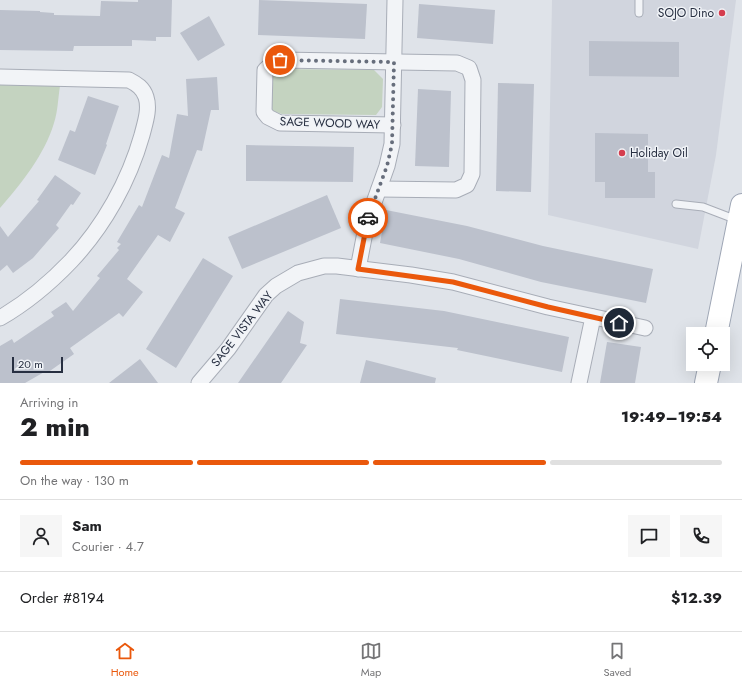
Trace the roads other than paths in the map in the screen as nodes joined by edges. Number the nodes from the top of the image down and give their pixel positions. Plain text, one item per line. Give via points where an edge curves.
1 (395, 0) edge
2 (640, 0) edge
3 (639, 13) dead end
4 (394, 62) junction
5 (0, 77) edge
6 (393, 125) junction
7 (379, 189) junction
8 (676, 204) dead end
9 (741, 213) edge
10 (358, 269) junction
11 (593, 317) junction
12 (0, 318) edge
13 (717, 327) edge
14 (645, 328) dead end
15 (709, 371) edge
16 (199, 383) edge
17 (579, 383) edge
18 (706, 383) edge

1 - 4 street
2 - 3 lane
4 - 6 street
4 - 6 street, SAGE WOOD WAY via 274,62 265,70 263,77 264,112 268,118 280,123
4 - 7 street via 457,63 469,68 472,74 472,174 467,185 456,190
5 - 12 street via 129,80 142,89 148,104 139,146 130,171 104,218 53,280
6 - 7 street via 390,154
7 - 10 street via 364,235
8 - 9 lane
9 - 13 main road
10 - 11 street, SAGE VISTA WAY via 453,282
10 - 16 street, SAGE VISTA WAY via 337,266 311,268 276,286 266,295 228,349
11 - 14 street, SAGE VISTA WAY
11 - 17 street
15 - 18 main road

